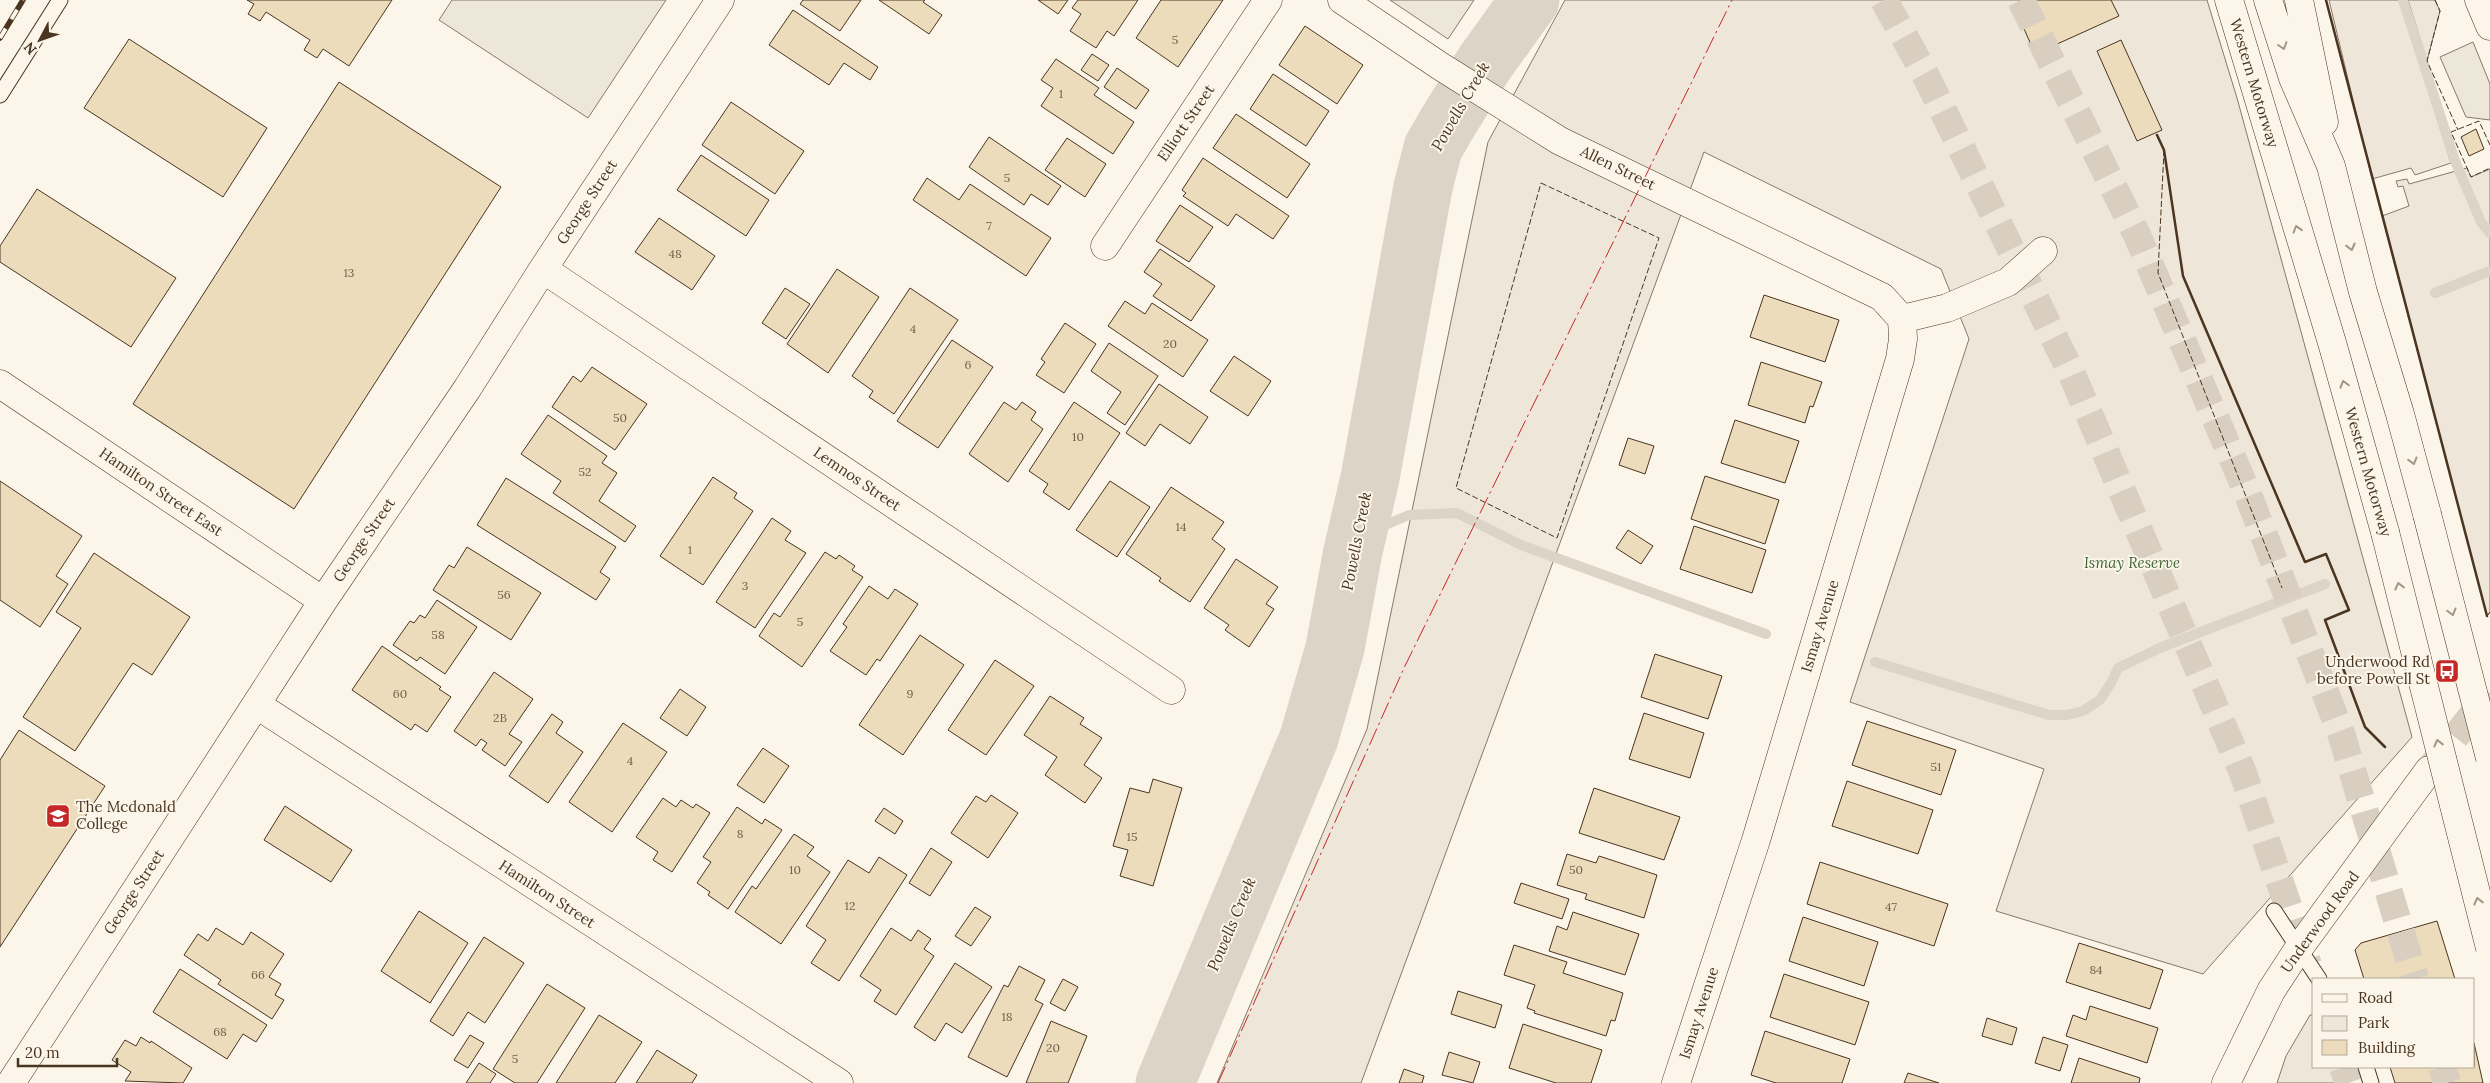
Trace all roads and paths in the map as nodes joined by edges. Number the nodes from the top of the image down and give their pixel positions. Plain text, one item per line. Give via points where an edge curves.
1 (60, 0) edge
2 (720, 0) edge
3 (1268, 0) edge
4 (1342, 0) edge
5 (2229, 0) edge
6 (2268, 0) edge
7 (2299, 0) edge
8 (2478, 0) edge
9 (2490, 26) edge
10 (0, 95) edge
11 (2331, 166) junction
12 (1105, 246) dead end
13 (2043, 251) dead end
14 (543, 269) junction
15 (1902, 319) junction
16 (0, 384) edge
17 (323, 601) junction
18 (1171, 690) dead end
19 (257, 705) junction
20 (2490, 758) edge
21 (2429, 770) tunnel mouth
22 (2274, 911) dead end
23 (2299, 948) junction
24 (2490, 948) edge
25 (2318, 978) edge
26 (2366, 1068) edge
27 (11, 1083) edge
28 (838, 1083) edge
29 (1676, 1083) edge
30 (2226, 1083) edge
31 (2371, 1083) edge

1 - 10 lane
2 - 14 main road, George Street
3 - 12 main road, Elliott Street
4 - 15 main road, Allen Street via 1494,101 1568,144 1882,297
24 -> 5 main road, Western Motorway, bridge via 2385,532
6 -> 11 main road via 2293,78
7 - 11 main road
8 - 9 main road
11 -> 20 main road, bridge
13 - 15 main road via 2008,282 1947,308
14 - 17 main road, George Street via 467,389
14 - 18 main road, Lemnos Street
15 - 29 main road, Ismay Avenue via 1900,358 1756,840
16 - 17 main road, Hamilton Street East
17 - 19 main road, George Street
19 - 27 main road, George Street
19 - 28 main road, Hamilton Street
21 - 23 main road, Underwood Road
22 - 23 lane
23 - 25 lane
23 - 30 main road, Underwood Road via 2271,991
26 - 31 lane

